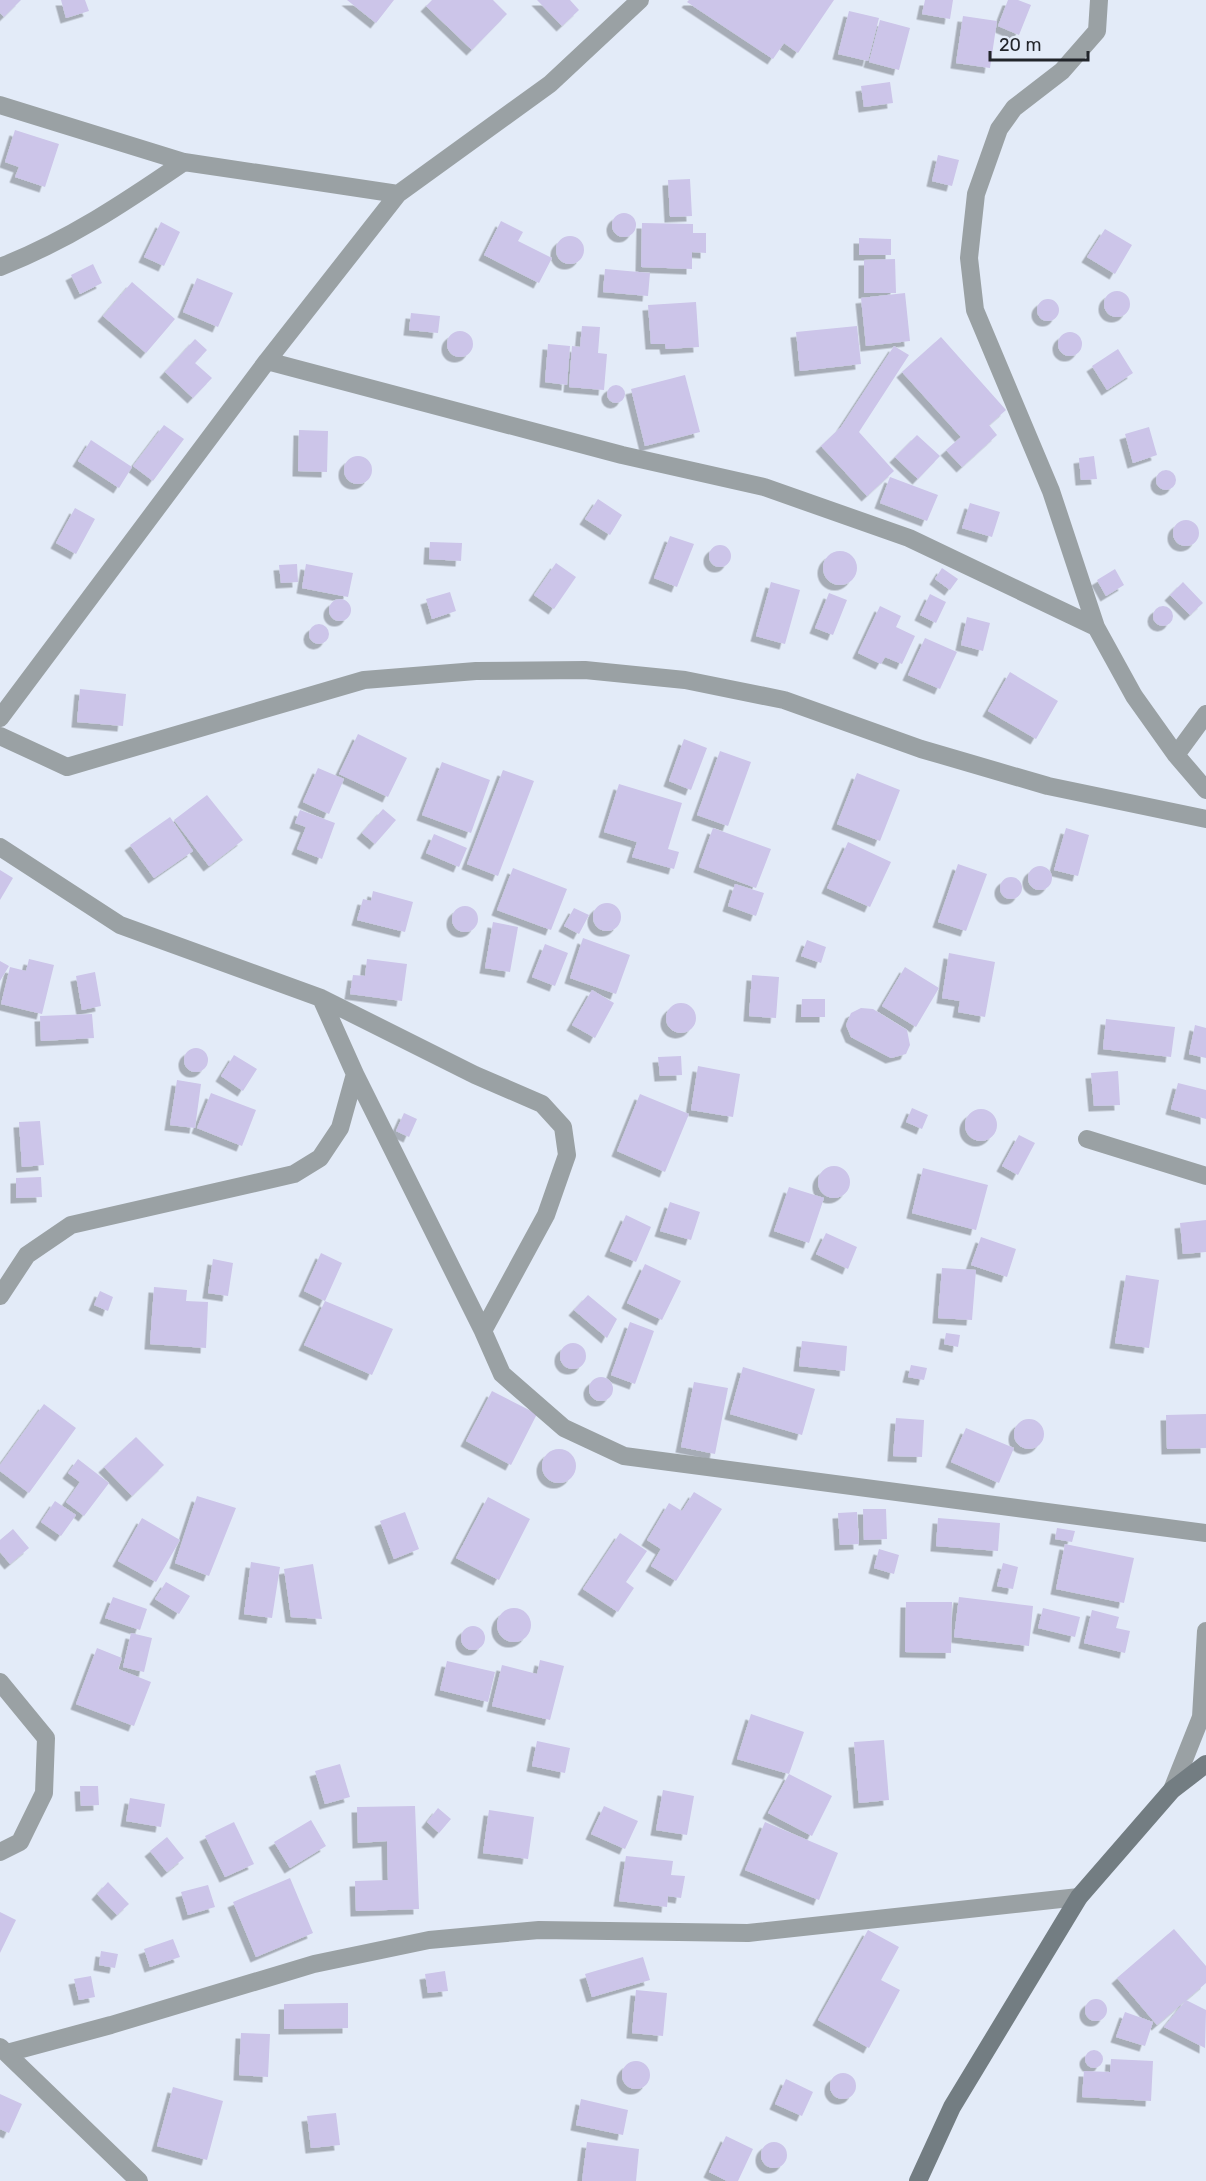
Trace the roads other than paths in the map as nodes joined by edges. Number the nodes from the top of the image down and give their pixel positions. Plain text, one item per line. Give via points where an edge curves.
1 (640, 0) edge
2 (1099, 0) edge
3 (0, 105) edge
4 (184, 162) junction
5 (398, 194) junction
6 (0, 267) edge
7 (267, 361) junction
8 (1096, 627) junction
9 (1206, 714) edge
10 (0, 718) edge
11 (0, 736) edge
12 (1176, 755) junction
13 (1206, 790) edge
14 (1206, 819) edge
15 (0, 847) edge
16 (321, 998) junction
17 (355, 1074) junction
18 (1087, 1139) dead end
19 (1206, 1176) edge
20 (0, 1296) edge
21 (483, 1331) junction
22 (1206, 1533) edge
23 (1206, 1631) edge
24 (0, 1682) edge
25 (1206, 1764) edge
26 (1172, 1790) junction
27 (0, 1852) edge
28 (1079, 1897) junction
29 (4, 2050) edge
30 (139, 2181) edge
31 (918, 2181) edge

1 - 5 street via 550,84
2 - 8 street via 1097,31 1062,71 1014,108 999,129 976,194 969,258 975,310 1051,491
3 - 4 street
4 - 5 street
4 - 6 street via 47,249
5 - 7 street
7 - 8 street via 622,455 764,487 909,538
7 - 10 street
8 - 12 street via 1134,696
9 - 12 street
11 - 14 street via 67,767 364,680 476,671 585,670 685,680 784,700 921,748 1048,786
12 - 13 street
15 - 16 street via 120,925
16 - 17 street
16 - 21 street via 542,1104 563,1127 567,1155 546,1215
17 - 20 street via 340,1128 320,1158 294,1174 71,1225 27,1255
17 - 21 street
18 - 19 street
21 - 22 street via 502,1374 511,1382 564,1428 624,1456
23 - 26 street via 1201,1718
24 - 27 street via 46,1738 44,1793 20,1842
25 - 26 street
26 - 28 street
28 - 29 street via 748,1932 539,1930 429,1941 314,1964 111,2025
28 - 31 street via 952,2108
29 - 30 street

